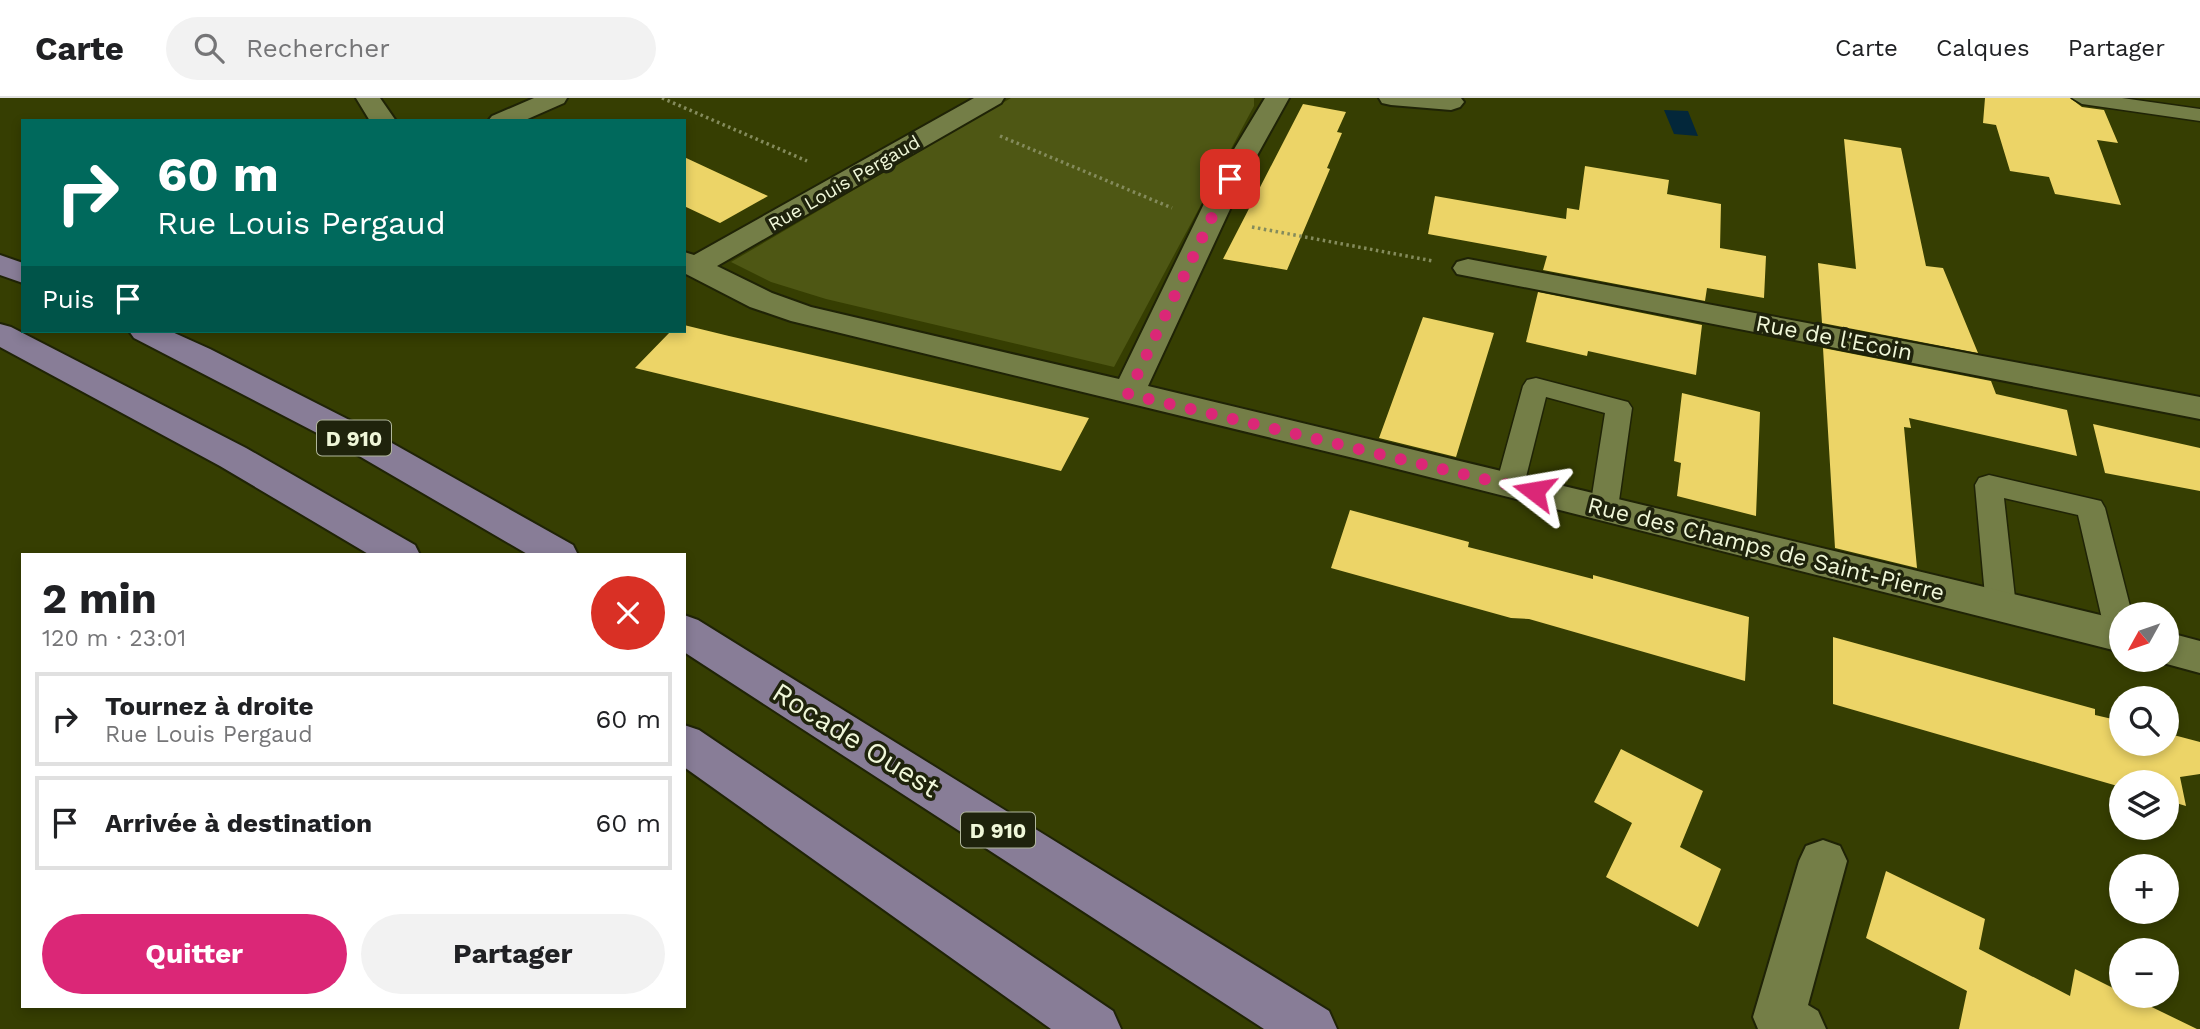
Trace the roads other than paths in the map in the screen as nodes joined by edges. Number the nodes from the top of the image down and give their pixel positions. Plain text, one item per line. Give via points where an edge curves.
1 (368, 98) edge
2 (555, 98) edge
3 (992, 98) edge
4 (1277, 98) edge
5 (1391, 98) edge
6 (2082, 98) edge
7 (1451, 102) dead end
8 (2200, 115) edge
9 (382, 119) edge
10 (506, 119) edge
11 (0, 264) edge
12 (690, 264) edge
13 (1468, 268) road end
14 (21, 274) edge
15 (149, 333) edge
16 (0, 334) edge
17 (1128, 394) junction
18 (2200, 408) edge
19 (1510, 485) junction
20 (1604, 509) junction
21 (398, 553) edge
22 (556, 553) edge
23 (2113, 602) edge
24 (2001, 607) junction
25 (2109, 631) edge
26 (686, 632) edge
27 (2179, 651) edge
28 (2200, 657) edge
29 (686, 744) edge
30 (1823, 860) dead end
31 (1095, 1029) edge
32 (1311, 1029) edge
33 (1800, 1029) edge

1 - 9 street
2 - 10 street
3 - 12 street, Rue Louis Pergaud
4 - 17 street via 1230,179
5 - 7 street
6 - 8 lane
11 - 14 main road
12 - 17 street, Rue des Champs de Saint-Pierre via 761,300 802,314
13 - 18 street, Rue de l'Ecoin
15 - 22 main road, D 910 via 319,419
16 - 21 main road via 221,450
17 - 19 street, Rue des Champs de Saint-Pierre
19 - 20 street, Rue des Champs de Saint-Pierre
19 - 20 lane via 1536,386 1548,389 1619,408
20 - 24 street, Rue des Champs de Saint-Pierre
23 - 24 lane via 2091,508 1989,485
24 - 25 street, Rue des Champs de Saint-Pierre
26 - 32 main road, Rocade Ouest / D 910
27 - 28 street
29 - 31 main road
30 - 33 street via 1779,1017

